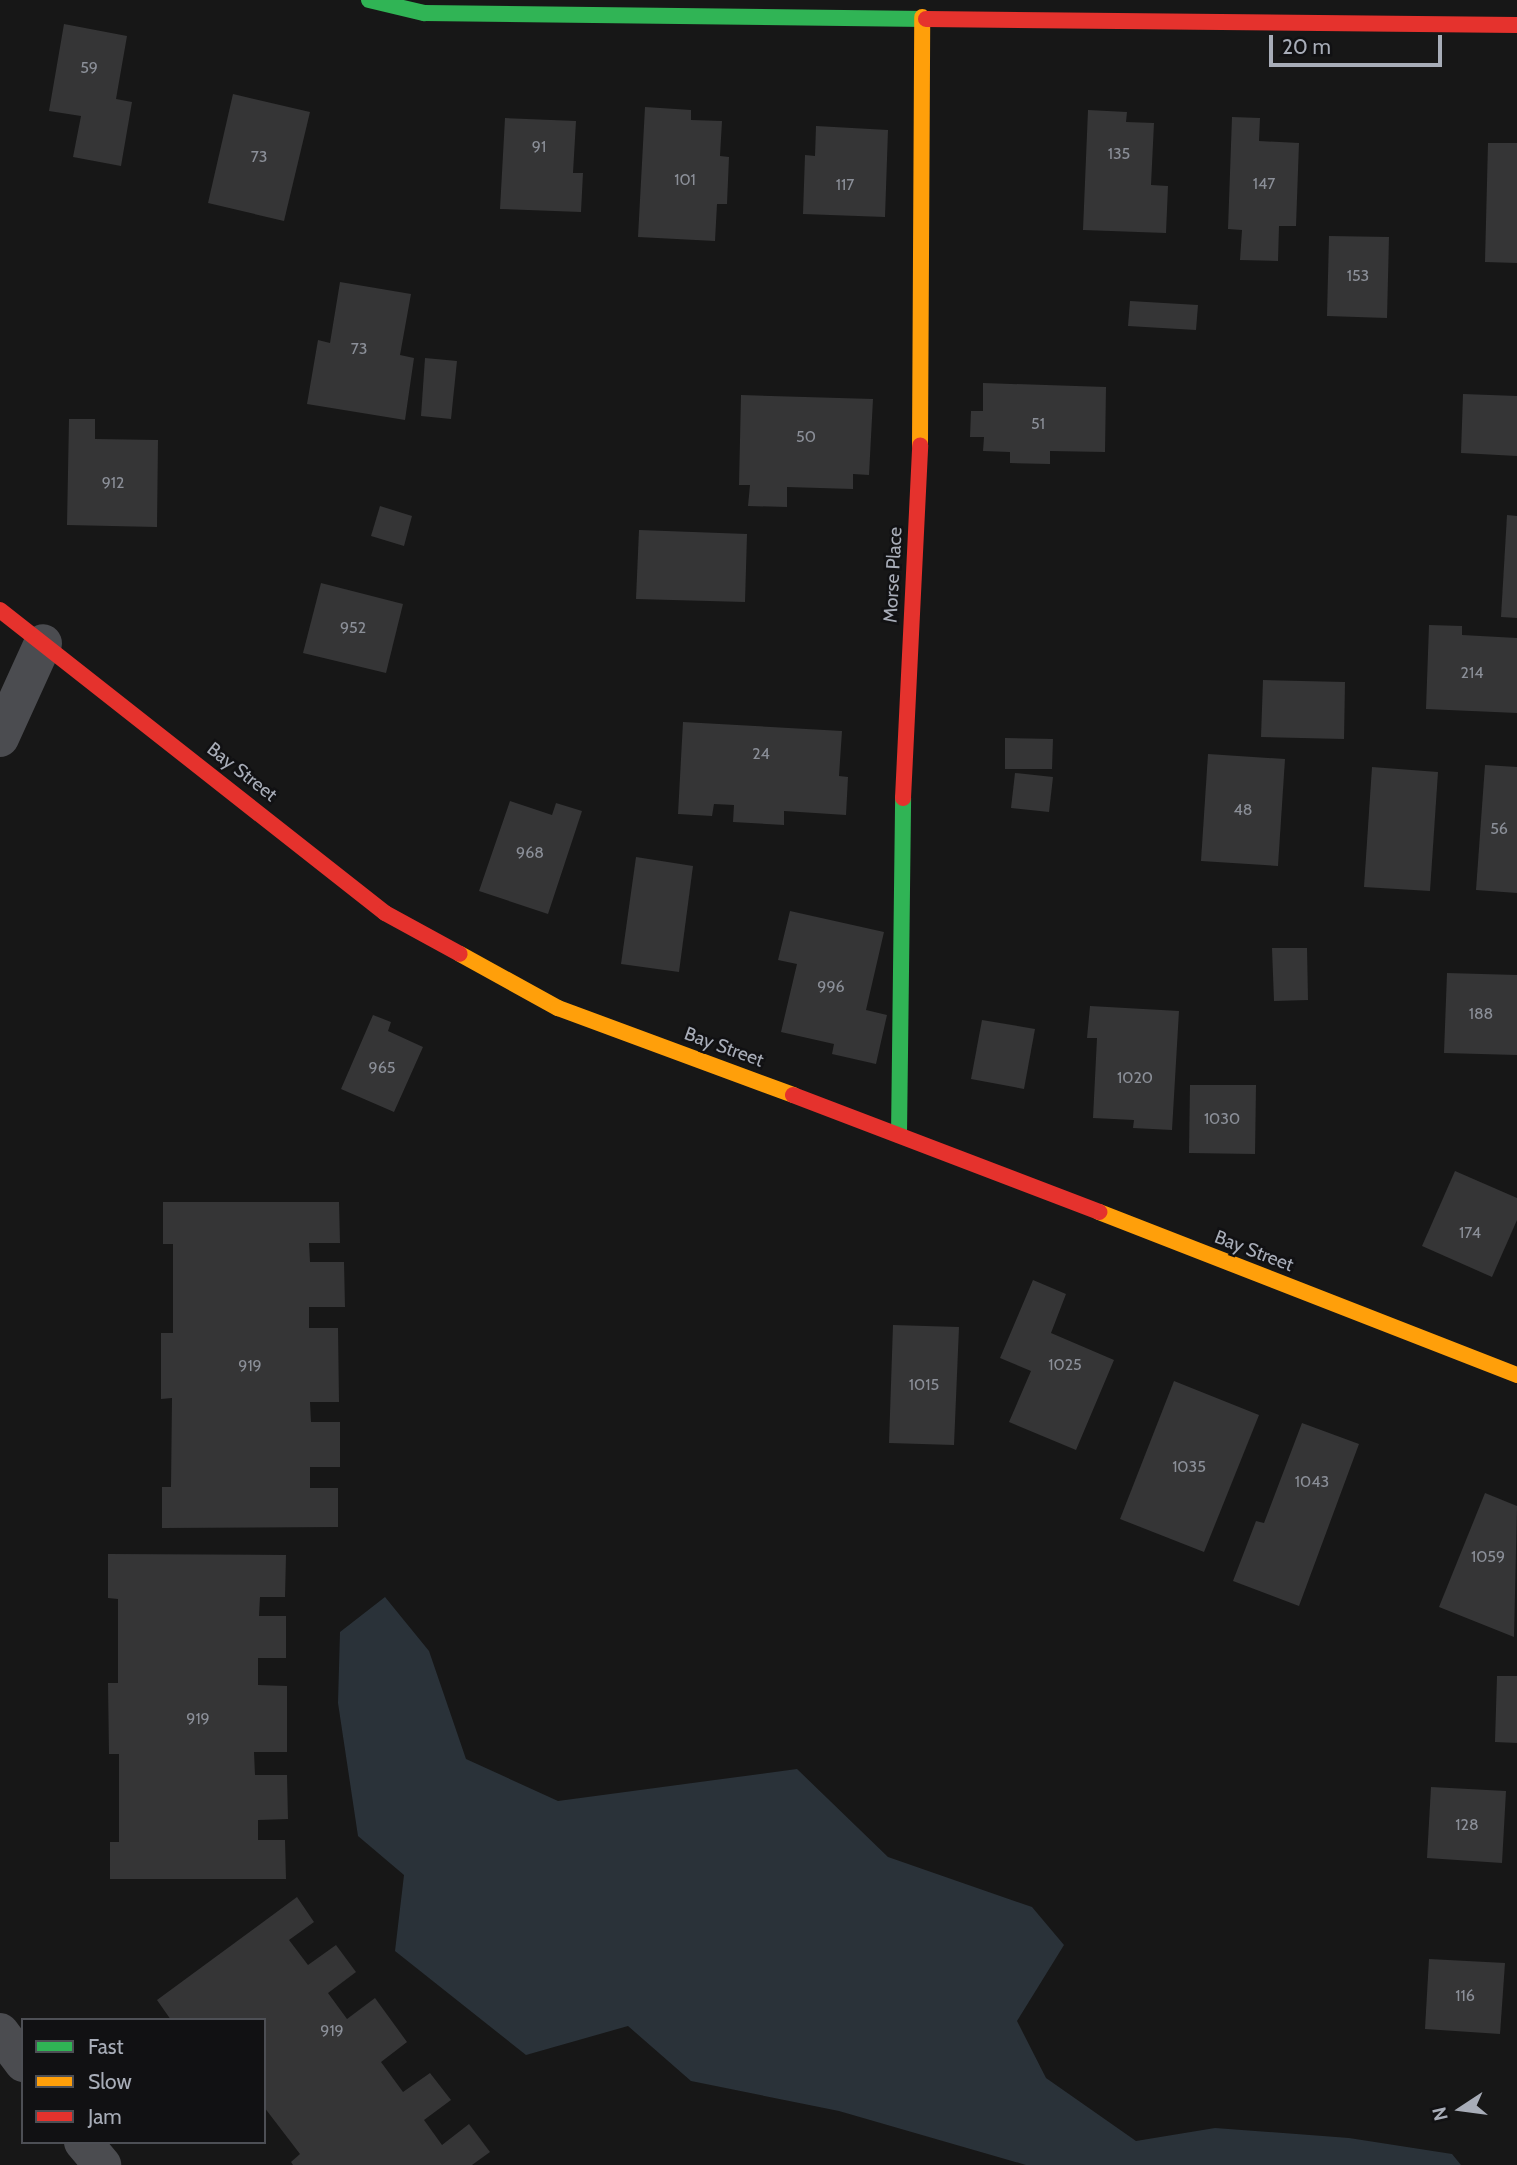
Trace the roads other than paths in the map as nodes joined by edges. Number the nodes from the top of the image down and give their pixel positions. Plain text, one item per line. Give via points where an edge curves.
1 (369, 0) edge
2 (922, 17) junction
3 (1517, 24) edge
4 (0, 610) edge
5 (43, 643) junction
6 (0, 738) edge
7 (900, 1135) junction
8 (1517, 1375) edge
9 (0, 2032) edge
10 (21, 2060) edge
11 (85, 2144) edge
12 (102, 2165) edge

1 - 2 street via 424,13
2 - 3 street
2 - 7 street, Morse Place via 920,471 902,760
4 - 5 street, Bay Street
5 - 6 street
5 - 7 street, Bay Street via 385,913 558,1008
7 - 8 street, Bay Street
9 - 10 street
11 - 12 street

